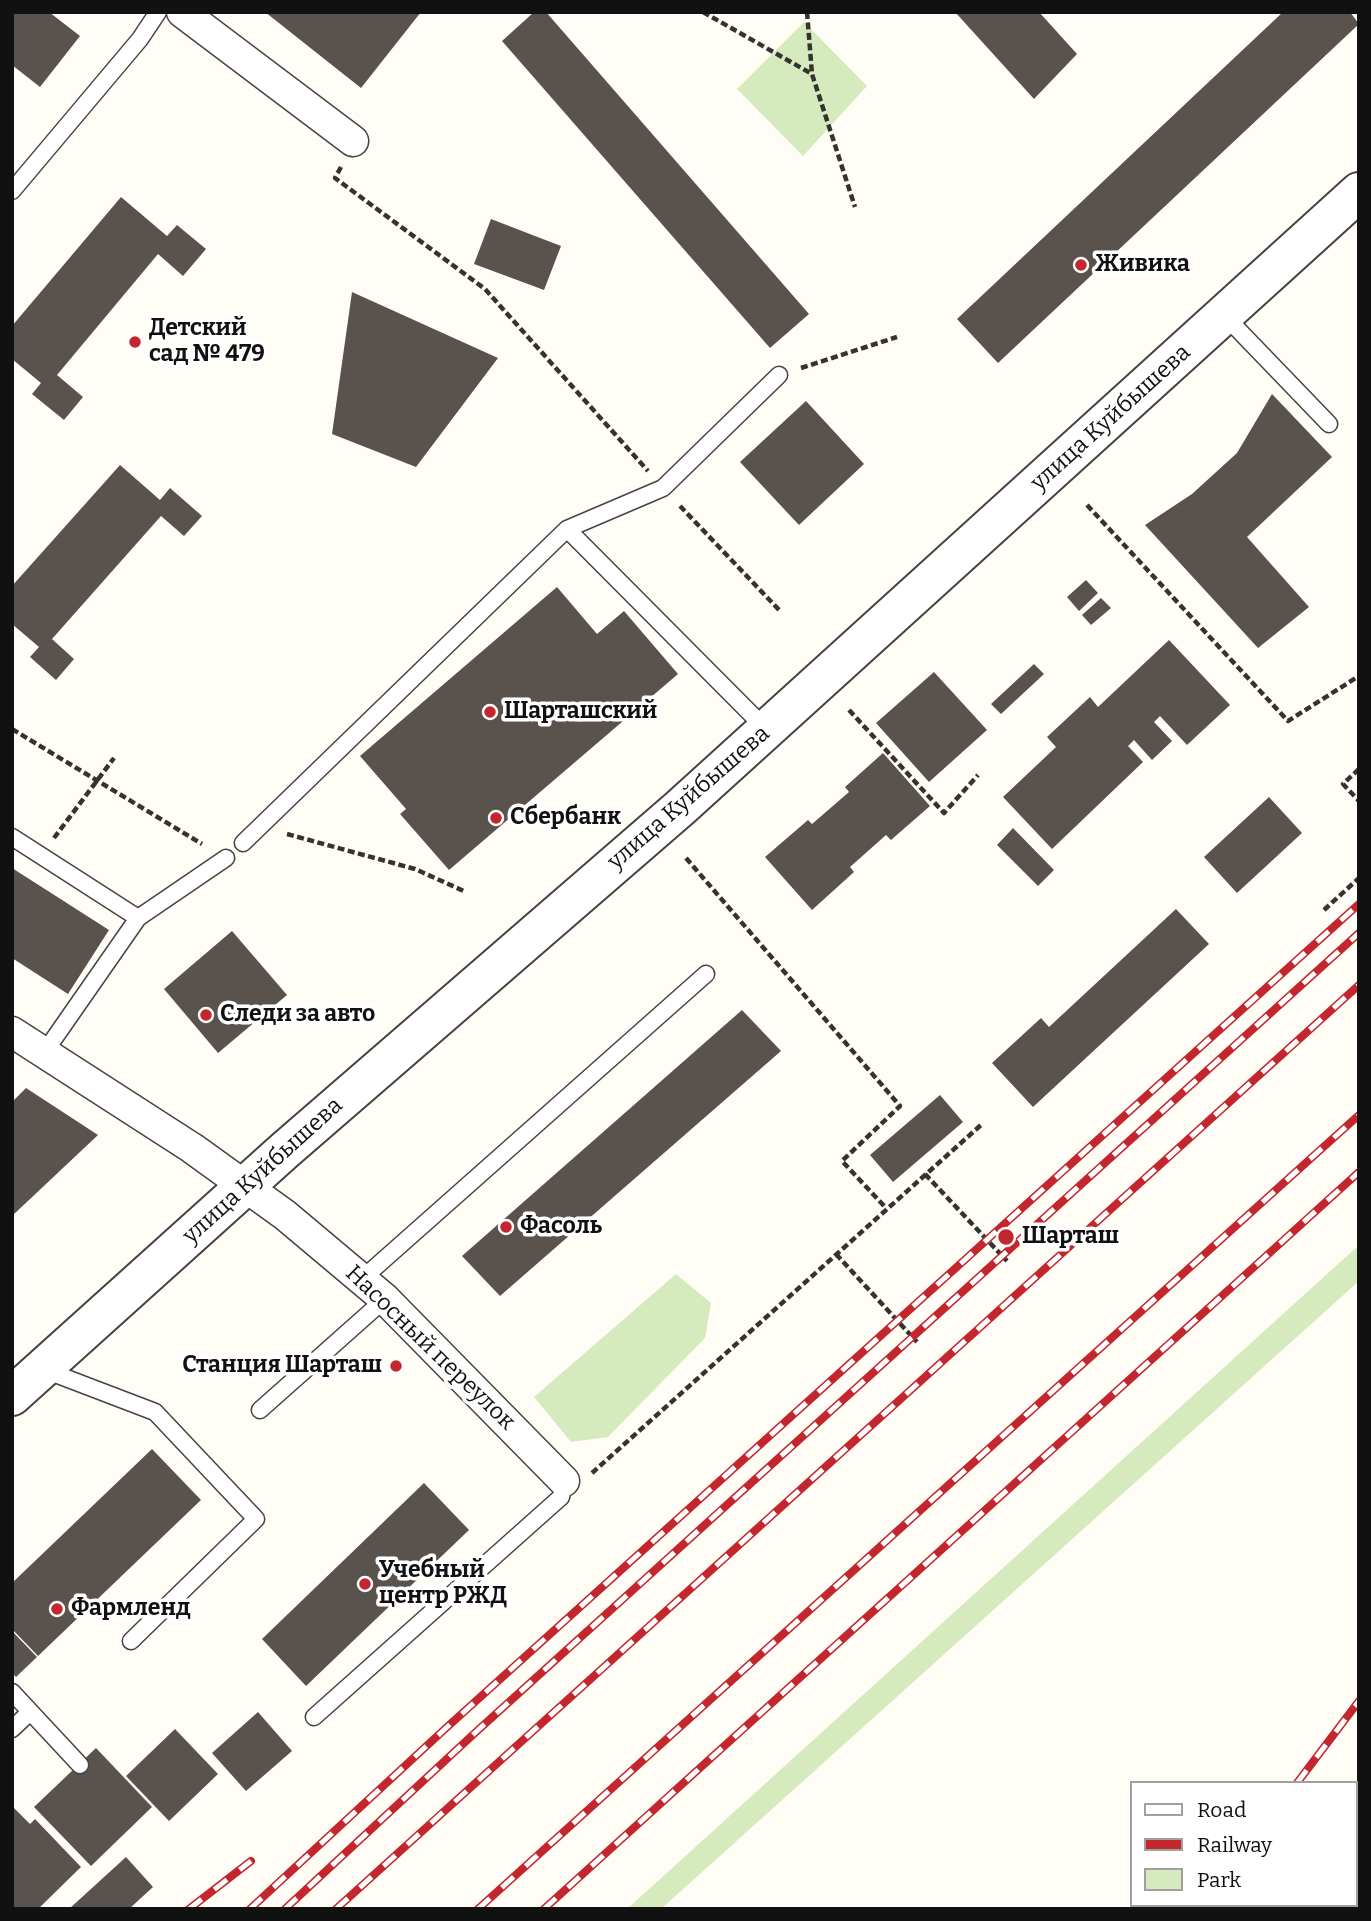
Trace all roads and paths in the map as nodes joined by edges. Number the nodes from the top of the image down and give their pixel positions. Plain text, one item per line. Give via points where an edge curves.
1 (158, 12) edge
2 (182, 12) edge
3 (703, 12) edge
4 (807, 12) edge
5 (812, 74) junction
6 (353, 141) joint
7 (12, 191) edge
8 (1359, 191) edge
9 (855, 207) dead end
10 (1224, 315) junction
11 (897, 337) dead end
12 (779, 375) joint
13 (1329, 424) dead end
14 (663, 488) junction
15 (1087, 505) dead end
16 (567, 529) junction
17 (781, 612) dead end
18 (1359, 676) edge
19 (849, 710) dead end
20 (12, 729) edge
21 (767, 730) junction
22 (114, 758) dead end
23 (1359, 769) edge
24 (978, 775) dead end
25 (96, 782) junction
26 (1359, 801) edge
27 (261, 827) junction
28 (12, 837) edge
29 (243, 843) dead end
30 (41, 856) junction
31 (226, 858) joint
32 (686, 858) dead end
33 (1359, 878) edge
34 (466, 892) dead end
35 (1324, 910) dead end
36 (138, 918) junction
37 (706, 974) dead end
38 (14, 1037) edge
39 (44, 1053) junction
40 (981, 1125) dead end
41 (925, 1174) junction
42 (247, 1185) junction
43 (886, 1208) junction
44 (836, 1254) junction
45 (1007, 1261) dead end
46 (362, 1279) junction
47 (386, 1299) junction
48 (917, 1342) dead end
49 (42, 1369) junction
50 (12, 1395) edge
51 (260, 1410) dead end
52 (564, 1481) junction
53 (131, 1641) dead end
54 (12, 1692) edge
55 (30, 1712) junction
56 (314, 1717) dead end
57 (12, 1729) edge
58 (80, 1765) dead end

1 - 7 lane
2 - 6 street
3 - 5 path
4 - 5 path
5 - 9 path
6 - 14 path via 335,178 485,289
8 - 10 street, улица Куйбышева
10 - 13 lane
10 - 21 street, улица Куйбышева
11 - 12 path
12 - 14 lane
14 - 16 lane
14 - 17 path
15 - 18 path via 1288,721
16 - 21 lane
16 - 27 lane
19 - 24 path via 944,813
20 - 25 path
21 - 42 street, улица Куйбышева
22 - 25 path
23 - 26 path via 1343,784
25 - 30 path
25 - 31 path
27 - 29 lane
27 - 34 path via 415,869
28 - 30 lane
30 - 36 lane
31 - 36 lane
32 - 43 path via 900,1107 842,1161
33 - 35 path
36 - 39 lane
37 - 46 lane
38 - 39 street, Насосный переулок
39 - 42 street, Насосный переулок
40 - 41 path
41 - 43 path
41 - 45 path
42 - 46 street, Насосный переулок
42 - 49 street, улица Куйбышева
43 - 44 path
44 - 48 path
44 - 52 path via 597,1471
46 - 47 street, Насосный переулок
47 - 51 lane
47 - 52 street, Насосный переулок
49 - 50 street, улица Куйбышева
49 - 53 lane via 155,1412 256,1519
52 - 56 lane via 561,1497
54 - 55 lane
55 - 57 lane
55 - 58 lane

